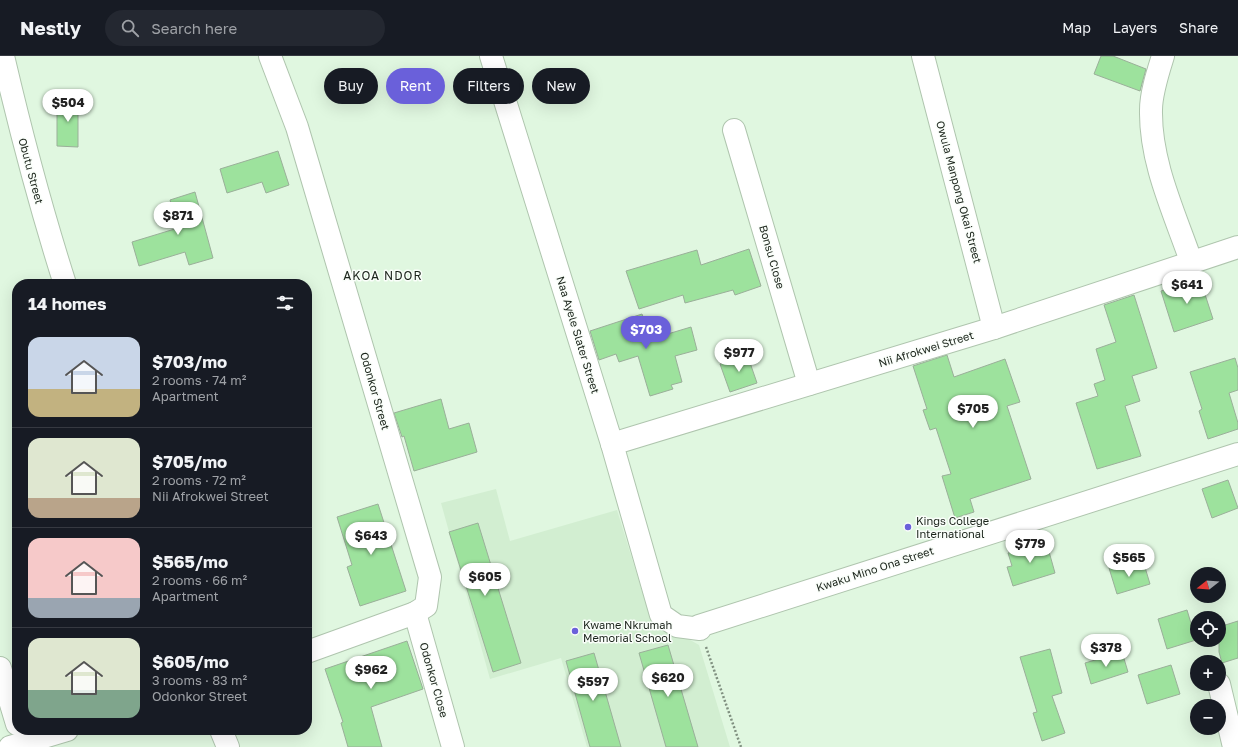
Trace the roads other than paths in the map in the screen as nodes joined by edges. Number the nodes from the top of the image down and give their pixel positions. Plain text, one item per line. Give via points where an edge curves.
1 (3, 56) edge
2 (270, 56) edge
3 (491, 56) edge
4 (923, 56) edge
5 (1164, 56) edge
6 (734, 130) dead end
7 (1238, 246) edge
8 (1191, 261) junction
9 (63, 279) edge
10 (994, 328) junction
11 (809, 384) junction
12 (612, 444) junction
13 (1238, 454) edge
14 (415, 613) junction
15 (700, 629) joint
16 (312, 650) edge
17 (0, 668) edge
18 (1221, 691) edge
19 (12, 712) edge
20 (37, 735) edge
21 (223, 735) edge
22 (19, 738) edge
23 (228, 747) edge
24 (453, 747) edge
25 (1234, 747) edge

1 - 9 street, Obutu Street via 43,216
2 - 14 street, Odonkor Street via 296,127 430,577 426,606
3 - 12 street, Naa Ayele Slater Street
4 - 10 street, Owula Manpong Okai Street
5 - 8 street via 1151,109 1155,158
6 - 11 street, Bonsu Close
7 - 8 street, Nii Afrokwei Street
8 - 10 street, Nii Afrokwei Street
10 - 11 street, Nii Afrokwei Street
11 - 12 street, Nii Afrokwei Street
12 - 15 street, Naa Ayele Slater Street via 661,615 677,626
13 - 15 street, Kwaku Mino Ona Street via 699,626
14 - 16 street, Odonkor Street
14 - 24 street, Odonkor Close
17 - 19 street
18 - 25 street
20 - 22 street
21 - 23 street

